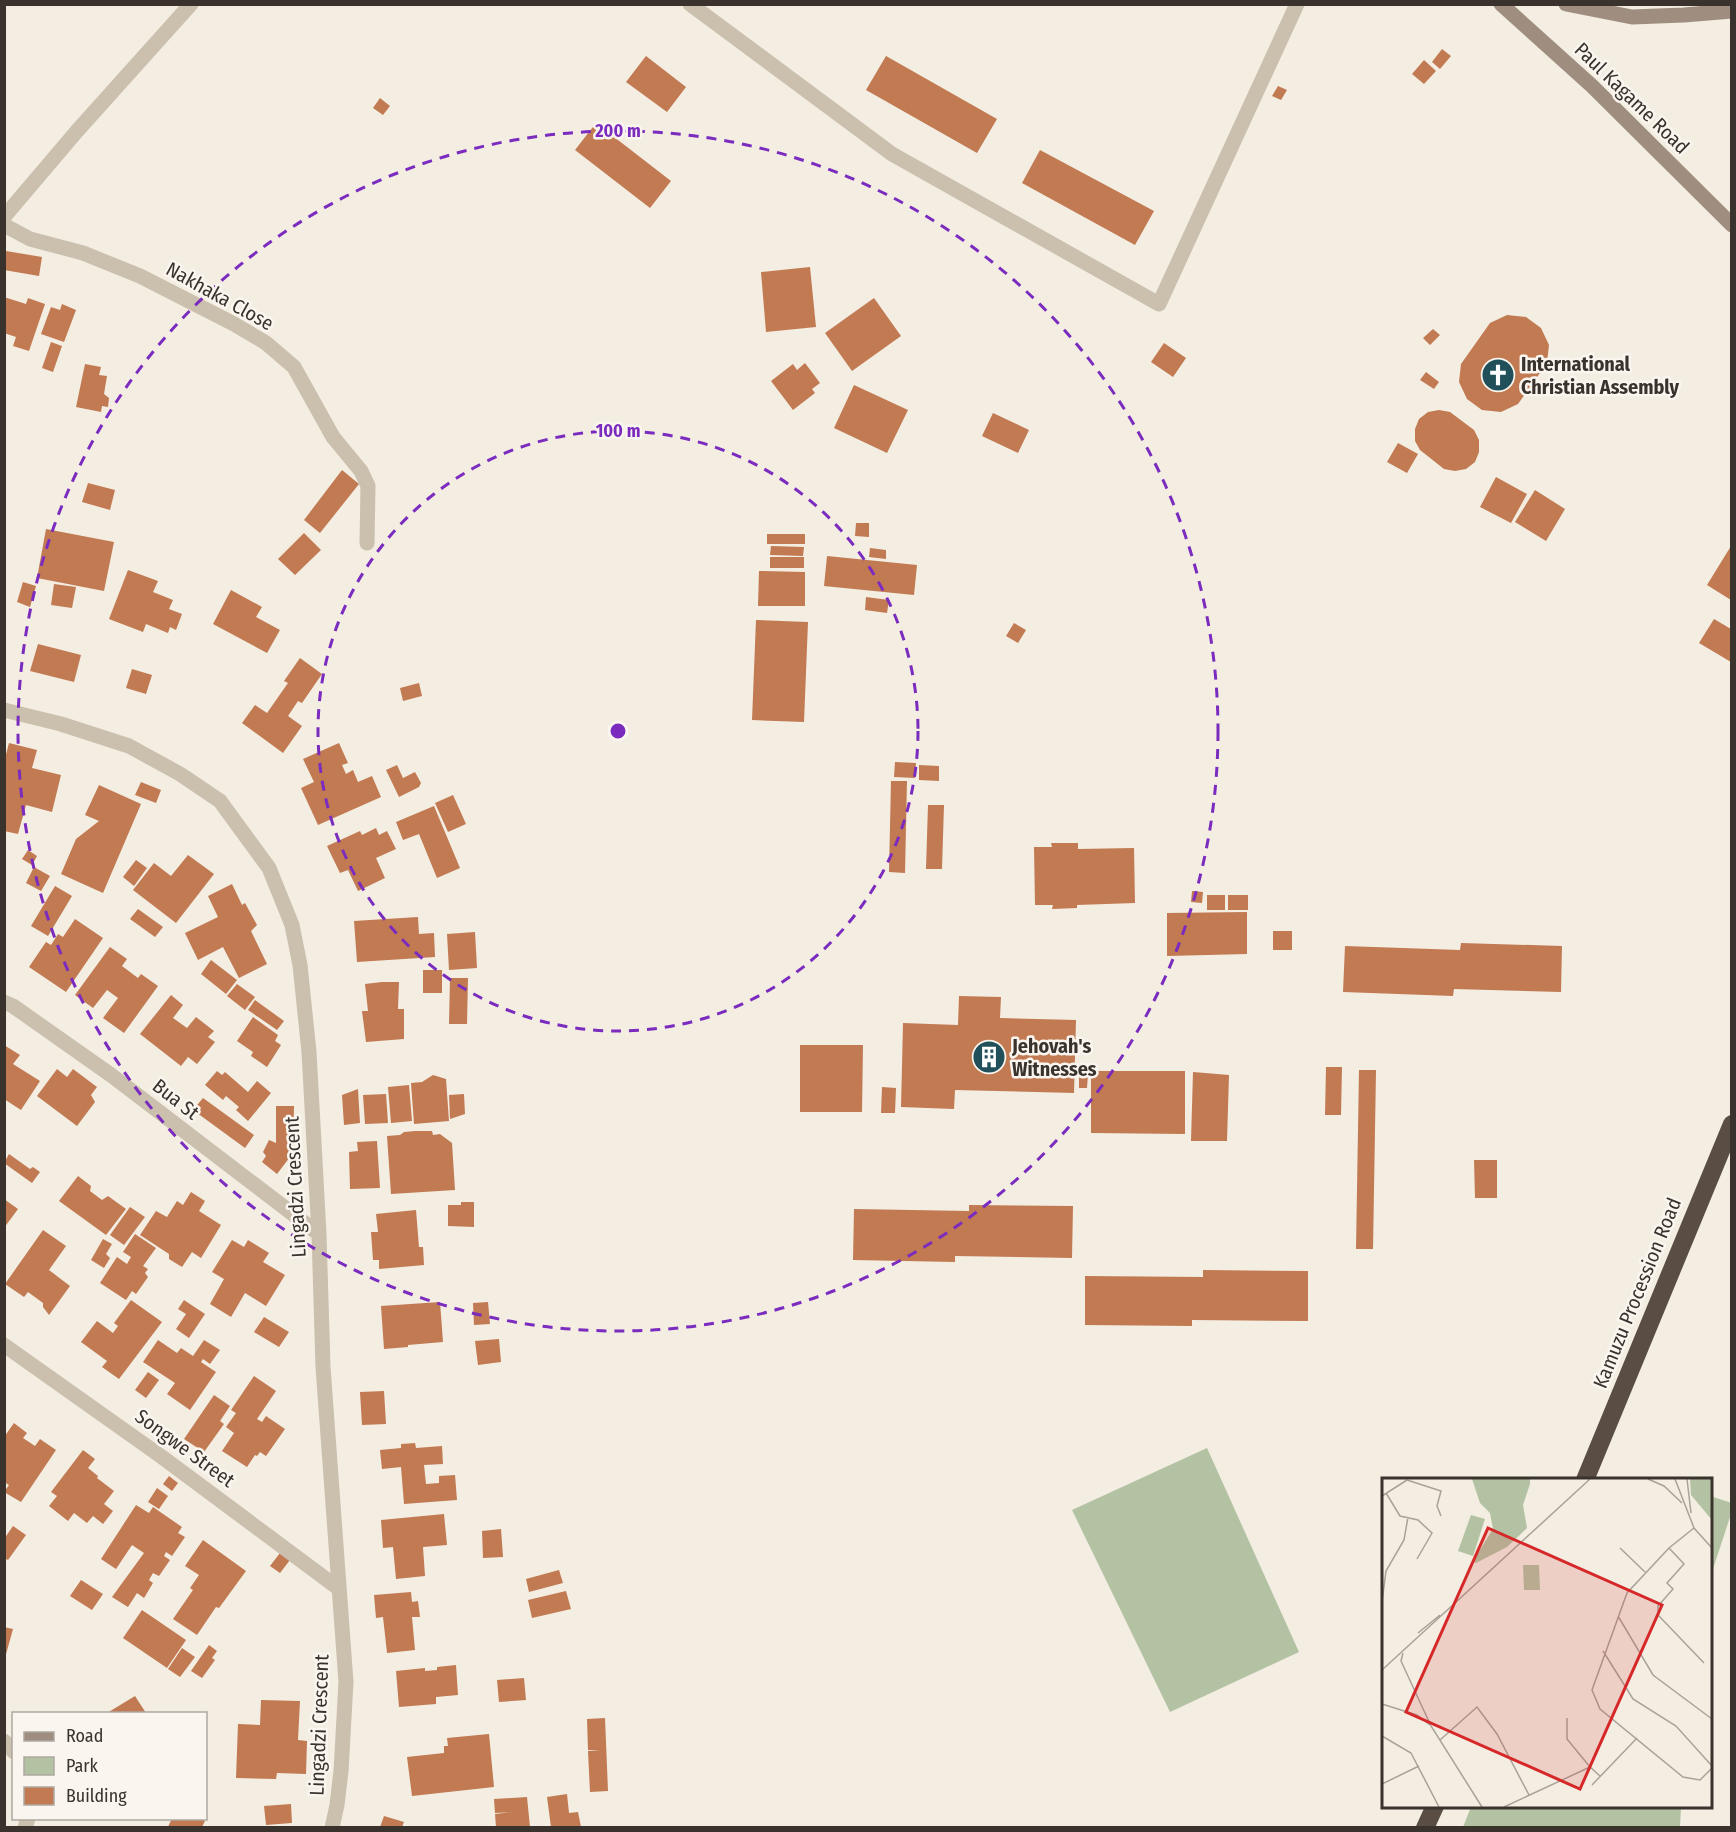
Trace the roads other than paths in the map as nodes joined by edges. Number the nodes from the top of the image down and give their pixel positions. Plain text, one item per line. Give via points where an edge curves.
1 (191, 4) edge
2 (690, 4) edge
3 (1297, 4) edge
4 (1502, 4) edge
5 (1566, 4) edge
6 (1731, 11) edge
7 (4, 217) edge
8 (4, 225) edge
9 (1731, 225) edge
10 (367, 543) dead end
11 (4, 710) edge
12 (4, 1002) edge
13 (1731, 1124) edge
14 (319, 1234) junction
15 (4, 1345) edge
16 (1585, 1478) edge
17 (338, 1588) junction
18 (1434, 1808) edge
19 (332, 1827) edge
20 (1425, 1827) edge

1 - 7 street
2 - 3 street via 892,154 1159,304
4 - 9 street, Paul Kagame Road via 1592,86
5 - 6 street via 1632,17
8 - 10 street, Nakhaka Close via 30,239 140,276 234,324 266,343 294,367 333,437 368,486
11 - 14 street, Lingadzi Crescent via 129,746 180,774 220,801 269,868 292,925 300,965
12 - 14 street, Bua St via 111,1075
13 - 16 highway, Kamuzu Procession Road
14 - 17 street, Lingadzi Crescent via 323,1367
15 - 17 street, Songwe Street
17 - 19 street, Lingadzi Crescent via 346,1682 338,1805
18 - 20 highway

